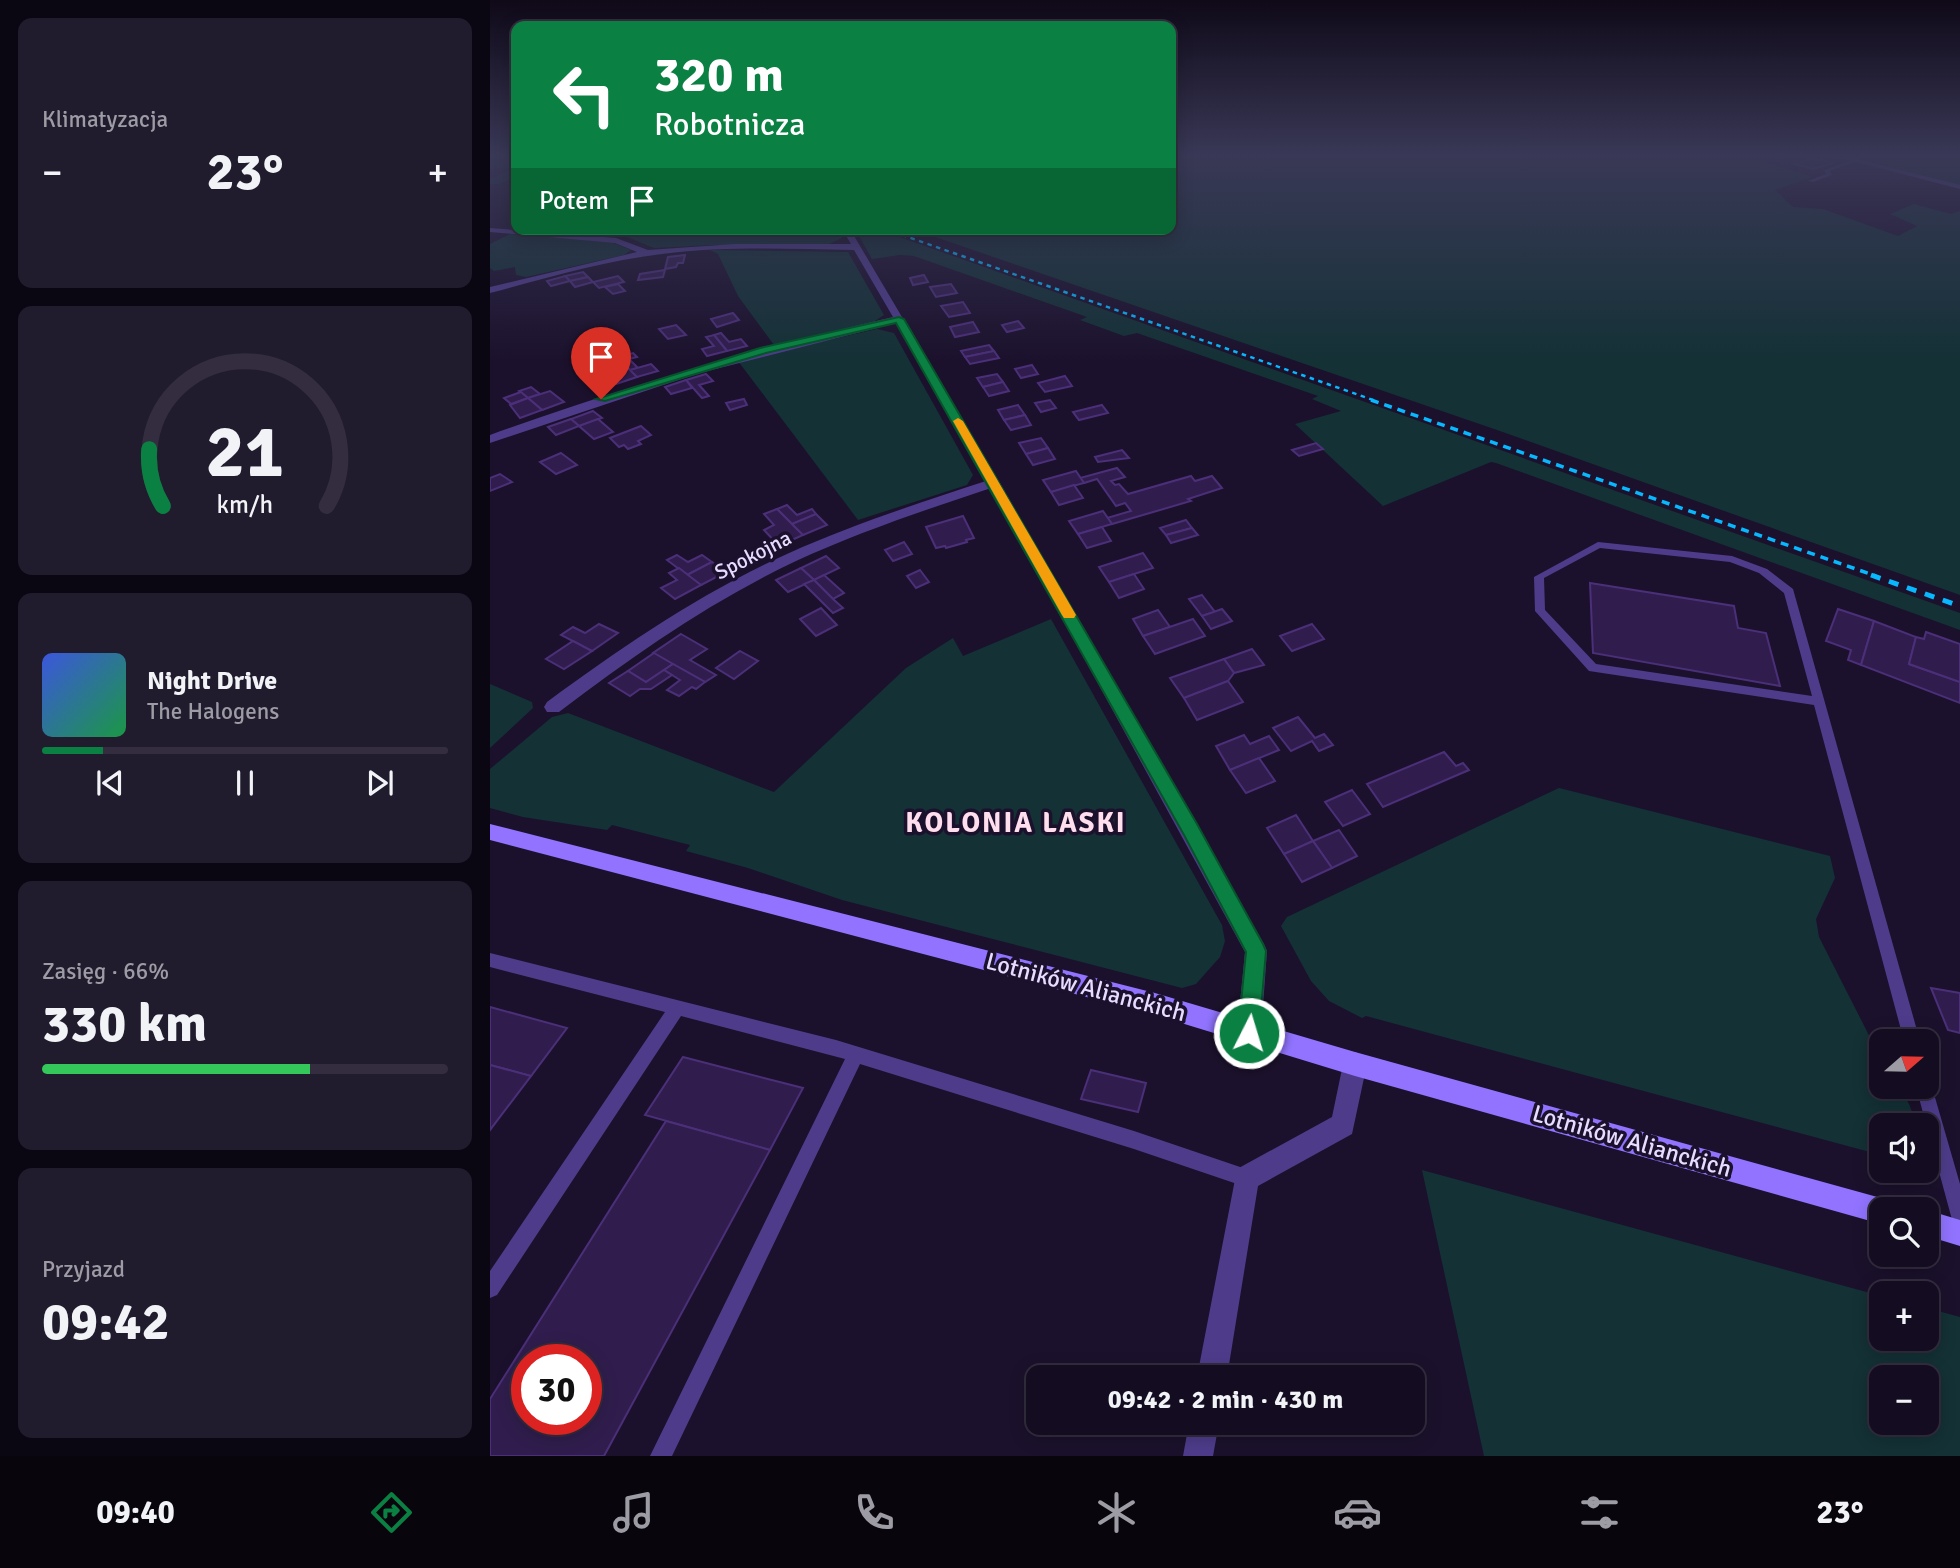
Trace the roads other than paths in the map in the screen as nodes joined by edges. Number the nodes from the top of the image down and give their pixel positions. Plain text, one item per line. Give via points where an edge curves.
1 (490, 230) edge
2 (511, 232) edge
3 (548, 235) edge
4 (849, 235) edge
5 (856, 247) junction
6 (648, 253) junction
7 (490, 290) edge
8 (899, 319) junction
9 (490, 439) edge
10 (994, 483) junction
11 (1819, 701) junction
12 (553, 707) dead end
13 (490, 832) edge
14 (490, 960) edge
15 (677, 1008) junction
16 (1909, 1029) edge
17 (1249, 1033) junction
18 (856, 1055) junction
19 (1355, 1064) junction
20 (1927, 1099) edge
21 (1246, 1178) junction
22 (1869, 1208) edge
23 (1960, 1216) edge
24 (1939, 1227) edge
25 (1960, 1233) edge
26 (490, 1288) edge
27 (1214, 1365) edge
28 (1202, 1435) edge
29 (661, 1456) edge
30 (1198, 1456) edge

1 - 2 street
3 - 6 street via 617,241
4 - 5 street
5 - 6 street via 696,248
5 - 8 street
6 - 7 street
8 - 9 street via 684,372
8 - 10 street
10 - 12 street, Spokojna via 868,526 766,570 635,647
10 - 17 street via 1256,951
11 - 11 lane via 1592,667 1540,611 1539,577 1598,545 1718,557 1763,571 1789,591
11 - 16 lane
13 - 17 main road, Lotników Alianckich via 1155,1004
14 - 15 lane
15 - 18 lane
15 - 26 lane
17 - 19 main road, Lotników Alianckich
18 - 21 lane
18 - 29 lane
19 - 21 street via 1343,1125
19 - 22 main road, Lotników Alianckich
20 - 23 lane
21 - 27 street
24 - 25 main road
28 - 30 street

